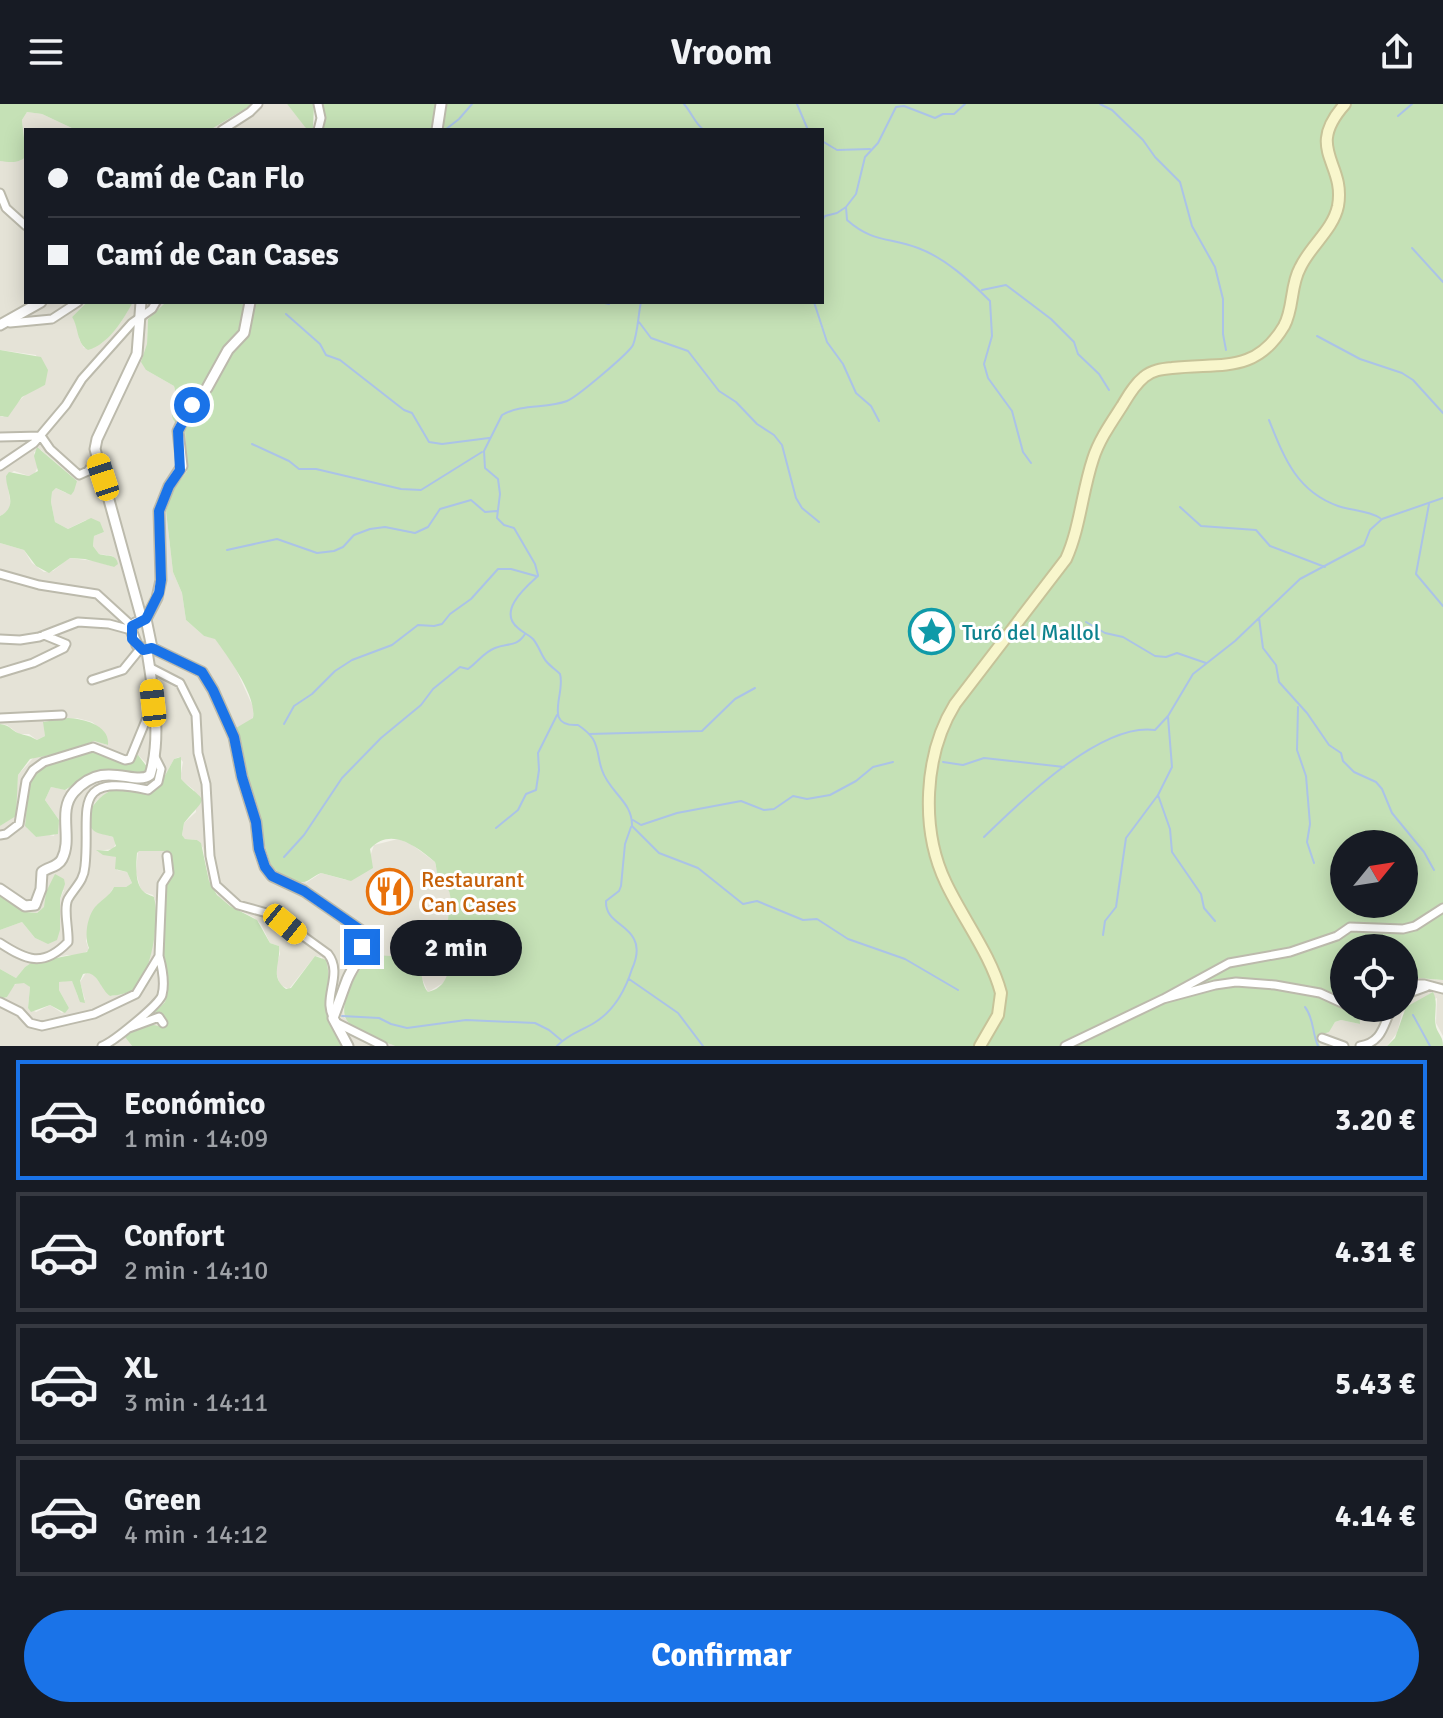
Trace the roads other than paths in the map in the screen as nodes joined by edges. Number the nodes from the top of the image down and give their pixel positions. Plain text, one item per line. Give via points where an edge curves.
1 (258, 104) edge
2 (318, 104) edge
3 (441, 104) edge
4 (1345, 104) edge
5 (225, 128) edge
6 (318, 128) edge
7 (437, 128) edge
8 (0, 193) edge
9 (24, 224) edge
10 (37, 304) edge
11 (75, 304) edge
12 (141, 304) edge
13 (154, 304) edge
14 (250, 304) edge
15 (139, 319) junction
16 (0, 325) edge
17 (41, 436) junction
18 (0, 437) edge
19 (97, 457) junction
20 (0, 466) edge
21 (0, 574) edge
22 (144, 620) junction
23 (132, 628) junction
24 (44, 635) junction
25 (0, 639) edge
26 (146, 649) junction
27 (149, 667) junction
28 (0, 673) edge
29 (92, 680) dead end
30 (153, 703) junction
31 (62, 715) dead end
32 (0, 718) edge
33 (155, 757) junction
34 (0, 835) edge
35 (167, 856) dead end
36 (0, 889) edge
37 (1443, 908) edge
38 (0, 943) edge
39 (159, 956) junction
40 (1418, 985) edge
41 (1432, 986) junction
42 (1418, 989) edge
43 (1443, 989) edge
44 (1330, 998) edge
45 (1163, 999) junction
46 (0, 1002) edge
47 (333, 1018) junction
48 (1385, 1022) edge
49 (163, 1023) dead end
50 (124, 1031) junction
51 (1322, 1038) dead end
52 (102, 1046) edge
53 (348, 1046) edge
54 (383, 1046) edge
55 (980, 1046) edge
56 (1065, 1046) edge
57 (1344, 1046) edge
58 (1360, 1046) edge

1 - 5 street
2 - 6 street
3 - 7 street
4 - 55 main road via 1326,136 1337,210 1299,269 1286,323 1262,352 1244,362 1157,370 1135,387 1096,452 1066,559 941,729 929,783 938,861 1001,993 998,1015
8 - 9 street via 6,208
10 - 16 street
11 - 16 street via 52,319
12 - 15 street
13 - 15 street
14 - 22 street via 244,333 178,431 182,466 159,511 161,580
15 - 17 street via 82,379
15 - 19 street via 137,354 97,439
17 - 18 street
17 - 19 street via 79,475
17 - 20 street
19 - 22 street
21 - 23 street via 97,594
22 - 23 street
22 - 26 street
23 - 24 street via 78,622
23 - 26 street via 132,639
24 - 25 street
24 - 28 street via 66,644 64,648
26 - 27 street
26 - 29 street via 123,670
26 - 47 street via 202,672 213,690 237,746 265,867 362,931 358,963
27 - 30 street
27 - 47 street via 180,683 196,715 216,885 238,905 274,915 328,954 335,972 329,997
30 - 33 street
30 - 34 street via 130,759 93,747 40,764 26,781 19,824
31 - 32 street
33 - 36 street via 145,779 107,774 72,794 63,857 42,872 35,905 25,906
33 - 38 street via 161,769 158,782 148,790 110,784 90,796 85,807 85,867 67,901 68,942 45,958 29,959
35 - 39 street
37 - 45 street via 1415,926 1350,927 1290,952 1229,963
39 - 46 street via 136,994 83,1018 36,1026
39 - 50 street via 162,995
40 - 41 street
41 - 42 street
41 - 43 street
44 - 45 street via 1236,982
45 - 56 street
47 - 53 street
47 - 54 street
48 - 58 street via 1378,1038
49 - 50 street via 159,1017
50 - 52 street
51 - 57 street

